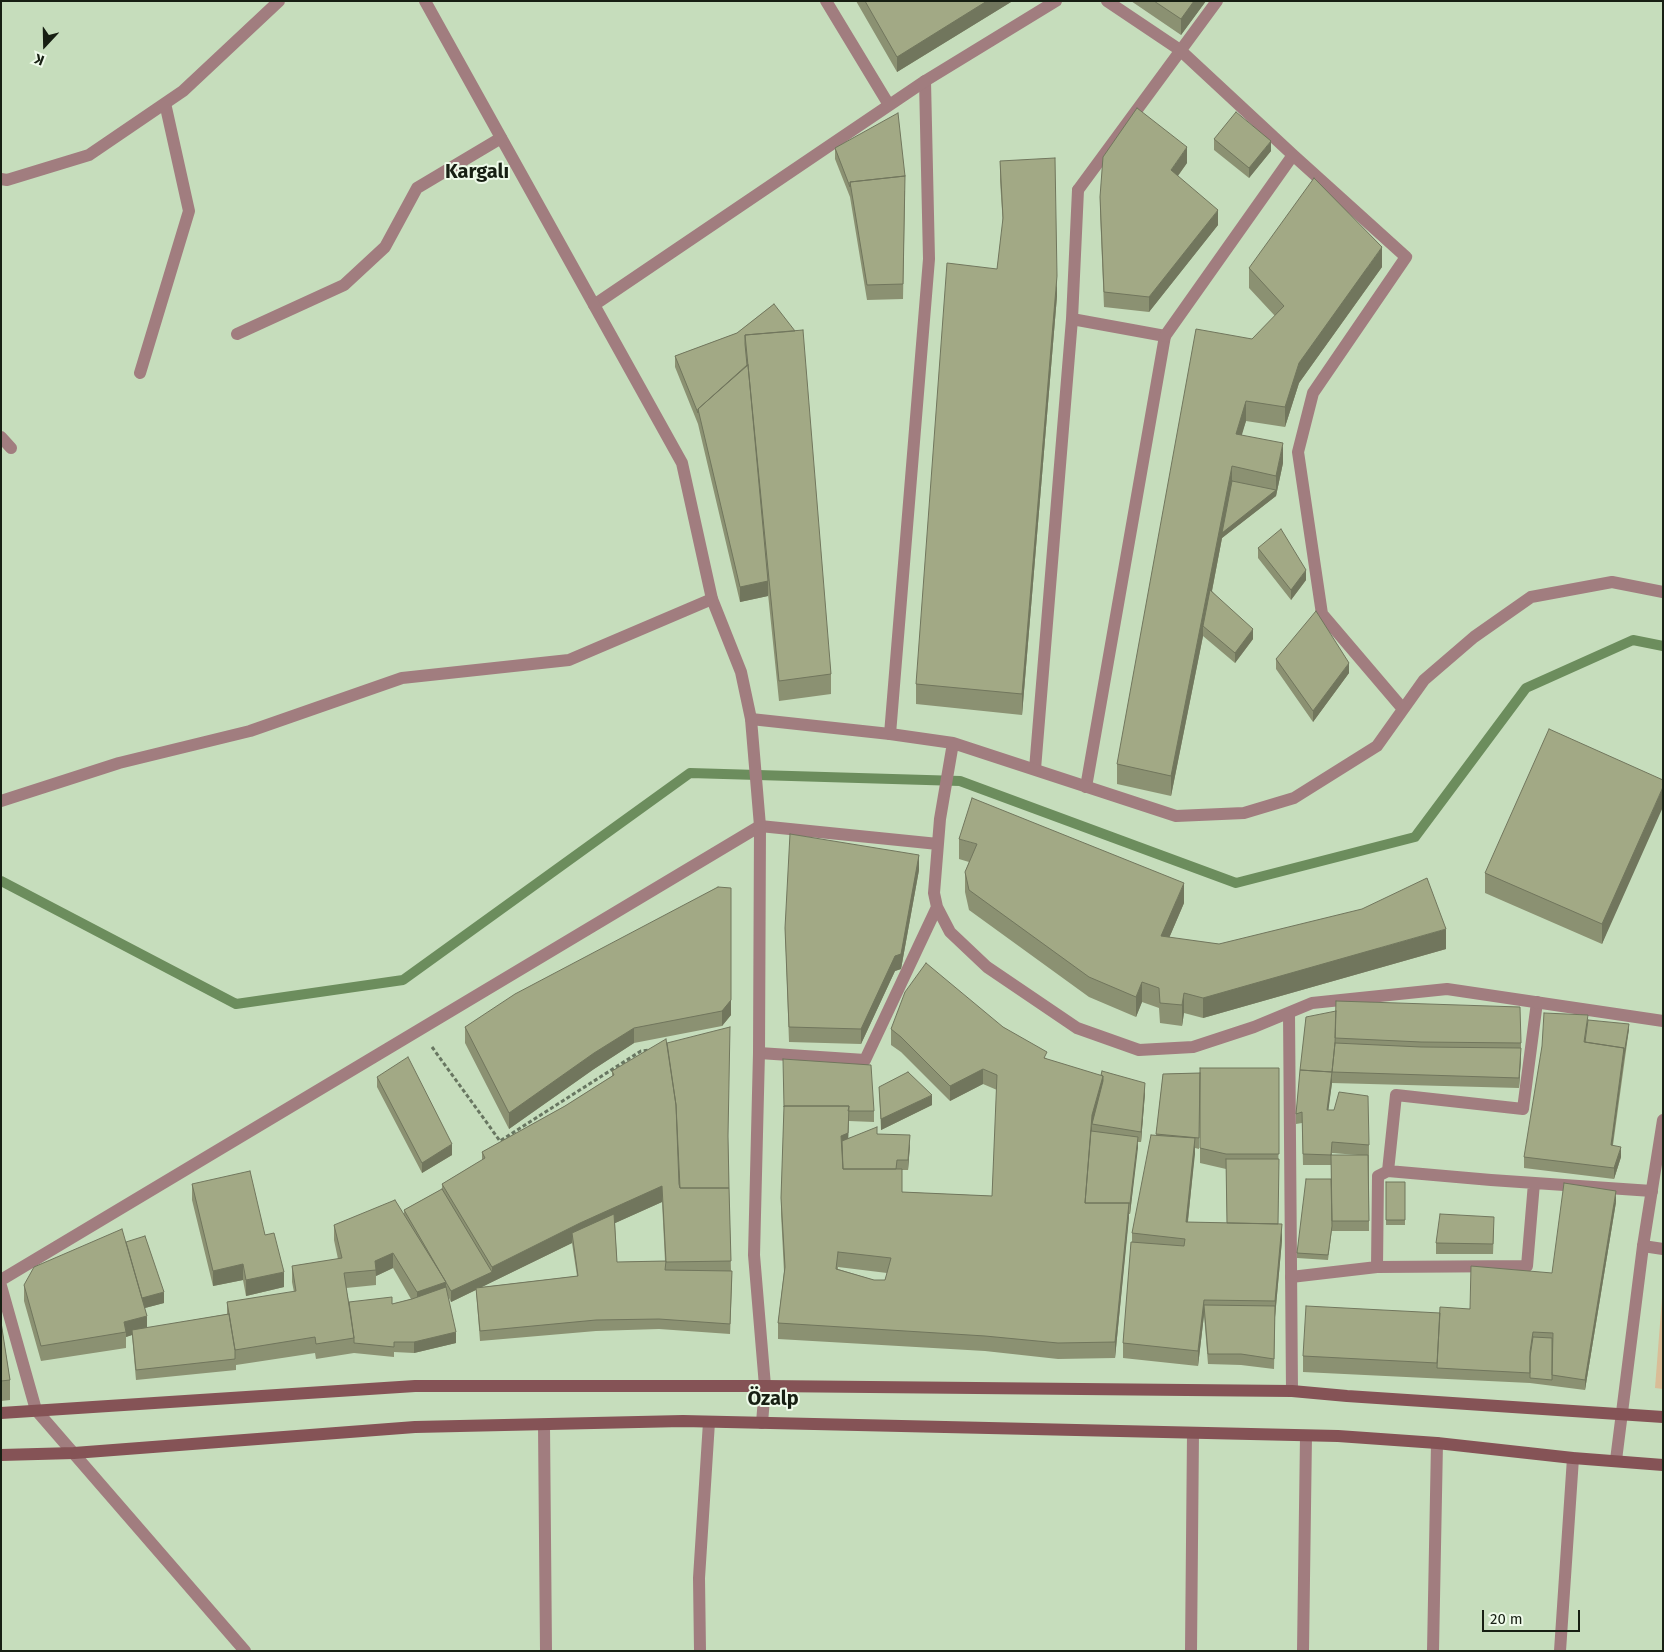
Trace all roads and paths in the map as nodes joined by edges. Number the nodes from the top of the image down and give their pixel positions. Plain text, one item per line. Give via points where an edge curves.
1 (279, 1) edge
2 (425, 1) edge
3 (826, 1) edge
4 (1056, 1) edge
5 (1106, 1) edge
6 (1216, 1) edge
7 (1180, 50) junction
8 (925, 81) junction
9 (165, 103) junction
10 (889, 105) junction
11 (501, 138) junction
12 (1292, 155) junction
13 (1, 179) edge
14 (594, 305) junction
15 (1072, 319) junction
16 (237, 334) dead end
17 (1165, 336) junction
18 (140, 373) dead end
19 (1, 437) edge
20 (11, 448) dead end
21 (1663, 592) edge
22 (712, 599) junction
23 (1403, 709) junction
24 (752, 719) junction
25 (890, 734) junction
26 (953, 743) junction
27 (1035, 769) junction
28 (1086, 787) junction
29 (1, 801) edge
30 (760, 826) junction
31 (938, 844) junction
32 (937, 907) junction
33 (1537, 1002) junction
34 (1289, 1013) junction
35 (1663, 1021) edge
36 (419, 1030) junction
37 (650, 1049) edge
38 (759, 1053) junction
39 (1663, 1120) edge
40 (1388, 1171) junction
41 (1534, 1183) junction
42 (1652, 1191) junction
43 (1643, 1246) junction
44 (1663, 1249) edge
45 (1377, 1267) junction
46 (1291, 1277) junction
47 (1, 1280) edge
48 (1, 1286) edge
49 (765, 1386) junction
50 (1292, 1391) junction
51 (36, 1410) junction
52 (1, 1413) edge
53 (1621, 1413) junction
54 (1663, 1417) edge
55 (708, 1422) junction
56 (762, 1423) junction
57 (544, 1424) junction
58 (1193, 1433) junction
59 (1306, 1436) junction
60 (1437, 1443) junction
61 (74, 1453) junction
62 (1, 1455) edge
63 (1573, 1458) junction
64 (1616, 1460) junction
65 (1663, 1465) edge
66 (244, 1651) edge
67 (546, 1651) edge
68 (700, 1651) edge
69 (1191, 1651) edge
70 (1303, 1651) edge
71 (1433, 1651) edge
72 (1560, 1651) edge

1 - 9 street via 183,91
2 - 11 street
3 - 10 street
4 - 8 street
5 - 7 street
6 - 7 street
7 - 12 street
7 - 15 street via 1078,190
8 - 10 street
8 - 25 street via 929,259
9 - 13 street via 89,155 7,180
9 - 18 street via 189,210
10 - 14 street
11 - 14 street
11 - 16 street via 417,188 385,247 344,285
12 - 17 street
12 - 23 street via 1406,256 1313,393 1298,452 1322,614
14 - 22 street via 682,463
15 - 17 street
15 - 27 street
17 - 28 street
19 - 20 street
21 - 23 street via 1612,582 1531,597 1474,637 1424,680
22 - 24 street via 741,672
22 - 29 street via 569,660 402,678 250,731 119,763
23 - 28 street via 1377,746 1294,798 1244,813 1176,816
24 - 25 street
24 - 30 street
25 - 26 street
26 - 27 street
26 - 31 street
27 - 28 street
30 - 31 street
30 - 36 street
30 - 38 street
31 - 32 street via 934,894
32 - 34 street via 950,932 987,967 1077,1028 1139,1050 1194,1047
32 - 38 street via 865,1060
33 - 34 street via 1447,989 1312,1004
33 - 35 street
33 - 40 street via 1523,1109 1396,1095
34 - 46 street
36 - 37 path via 500,1141 641,1051
36 - 47 street
38 - 49 street via 754,1255
39 - 42 street
40 - 41 street
40 - 45 street via 1378,1176
41 - 42 street
41 - 45 street via 1527,1266
42 - 43 street
43 - 44 street
43 - 53 street
45 - 46 street
46 - 50 street
48 - 51 street
49 - 50 main road
49 - 51 main road via 415,1386
49 - 56 street
50 - 53 main road
51 - 52 main road
51 - 61 street
53 - 54 main road
53 - 64 street
55 - 56 main road
55 - 57 main road
55 - 68 street via 699,1578
56 - 58 main road
57 - 61 main road via 415,1427
57 - 67 street
58 - 59 main road
58 - 69 street
59 - 60 main road
59 - 70 street
60 - 63 main road
60 - 71 street
61 - 62 main road
61 - 66 street
63 - 64 main road
63 - 72 street
64 - 65 main road

